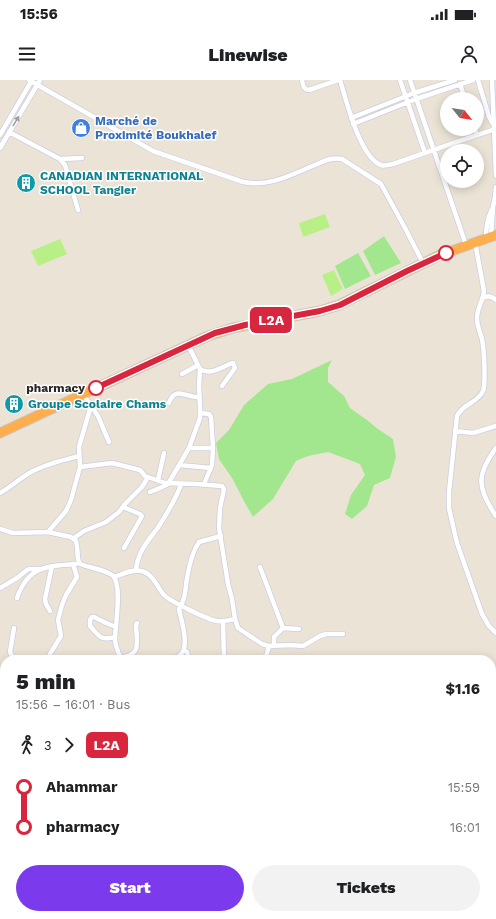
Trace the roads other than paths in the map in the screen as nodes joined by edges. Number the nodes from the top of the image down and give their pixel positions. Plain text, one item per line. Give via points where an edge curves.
1 (40, 80) edge
2 (302, 80) edge
3 (339, 80) edge
4 (400, 80) edge
5 (410, 80) edge
6 (455, 80) edge
7 (473, 80) edge
8 (478, 80) edge
9 (492, 80) edge
10 (31, 81) edge
11 (460, 84) junction
12 (37, 85) junction
13 (463, 92) edge
14 (414, 93) junction
15 (405, 97) junction
16 (416, 100) junction
17 (407, 104) junction
18 (351, 118) junction
19 (353, 124) junction
20 (493, 124) junction
21 (495, 130) edge
22 (9, 132) junction
23 (484, 133) edge
24 (0, 135) edge
25 (474, 136) edge
26 (0, 148) edge
27 (434, 150) junction
28 (424, 153) junction
29 (82, 158) dead end
30 (60, 159) junction
31 (496, 176) edge
32 (496, 187) edge
33 (78, 210) dead end
34 (491, 237) edge
35 (470, 244) junction
36 (423, 263) junction
37 (483, 298) junction
38 (496, 300) edge
39 (188, 345) junction
40 (199, 367) junction
41 (182, 374) dead end
42 (222, 386) dead end
43 (82, 394) junction
44 (199, 397) junction
45 (169, 403) dead end
46 (90, 404) junction
47 (200, 413) junction
48 (496, 426) edge
49 (455, 431) junction
50 (0, 433) edge
51 (109, 442) dead end
52 (189, 448) junction
53 (213, 448) junction
54 (496, 448) edge
55 (164, 453) dead end
56 (79, 456) junction
57 (179, 465) junction
58 (80, 467) junction
59 (211, 468) junction
60 (148, 477) junction
61 (158, 480) junction
62 (168, 484) junction
63 (181, 484) junction
64 (204, 484) junction
65 (0, 492) edge
66 (150, 492) dead end
67 (123, 507) junction
68 (496, 516) edge
69 (0, 529) edge
70 (48, 532) junction
71 (221, 536) junction
72 (74, 538) junction
73 (124, 548) dead end
74 (73, 564) junction
75 (80, 564) junction
76 (52, 566) junction
77 (260, 567) dead end
78 (40, 569) junction
79 (136, 571) junction
80 (114, 577) junction
81 (0, 588) edge
82 (17, 598) dead end
83 (181, 605) junction
84 (50, 611) dead end
85 (235, 619) junction
86 (223, 621) junction
87 (137, 623) dead end
88 (116, 627) junction
89 (14, 628) dead end
90 (283, 628) junction
91 (299, 629) dead end
92 (496, 633) edge
93 (343, 634) dead end
94 (115, 637) junction
95 (271, 646) junction
96 (184, 650) junction
97 (12, 655) edge
98 (50, 655) edge
99 (119, 655) edge
100 (128, 655) edge
101 (180, 655) edge
102 (188, 655) edge
103 (224, 655) edge
104 (267, 655) edge

1 - 12 street
2 - 3 street via 304,87 309,90
3 - 18 street
4 - 15 street
5 - 14 street
6 - 14 street
7 - 11 street
8 - 20 street
9 - 20 street
10 - 12 street
10 - 24 street
11 - 13 street
11 - 16 street
22 -> 12 street
12 - 36 street via 153,151 243,182 271,182 327,160 342,159 381,184
14 - 15 street
14 - 16 street
15 - 17 street
15 - 18 street
16 - 17 street
16 - 27 street
17 - 19 street
17 - 28 street
18 - 19 street
19 - 28 street via 371,158 381,165 393,164
20 - 21 street
21 - 23 street
21 - 31 street
22 - 26 street
22 - 30 street
25 - 27 street
27 - 28 street
27 - 35 street
29 - 30 street
30 - 33 street via 65,165
32 - 34 street via 493,207 486,226
34 - 35 highway
35 - 36 highway
35 - 37 street via 484,287
36 - 39 highway via 340,305 232,328
37 - 38 street via 490,296
37 - 49 street via 478,308 477,326 483,348 484,389 478,398 460,411
39 - 40 street
39 - 43 highway
40 - 41 street
40 - 42 street via 203,372 208,372 233,363 235,368
40 - 44 street
43 - 46 street
43 - 50 highway
44 - 45 street via 180,393 175,394
44 - 47 street
46 - 51 street
46 - 56 street
47 - 52 street
47 - 53 street via 211,416
48 - 49 street via 473,433
49 - 92 street via 449,492 452,525 456,544 482,614
52 - 53 street
52 - 57 street
53 - 59 street
54 - 68 street via 484,466 481,485 485,498
55 - 61 street
56 - 58 street
56 - 65 street via 34,470
57 - 59 street
57 - 62 street
58 - 60 street via 112,463 140,470
58 - 70 street via 69,506
59 - 64 street
60 - 61 street
60 - 67 street
61 - 62 street
62 - 63 street
62 - 66 street
63 - 64 street
63 - 79 street via 165,516 140,554
64 - 71 street via 224,488 219,513
67 - 72 street via 106,522
67 - 73 street via 142,516
69 - 70 street via 13,533
70 - 72 street
71 - 83 street via 200,541 198,544 189,568 184,601
71 - 85 street
72 - 75 street via 78,546
74 - 75 street
74 - 76 street
74 - 98 street via 77,577 62,605 58,620 61,636
75 - 80 street
76 - 78 street
76 - 84 street via 45,599
77 - 90 street
78 - 81 street via 29,569
78 - 82 street via 25,580
79 - 80 street
79 - 83 street via 149,574 165,596
80 - 88 street via 118,604
83 - 86 street via 213,620
83 - 96 street via 179,609
85 - 86 street
85 - 95 street via 240,630 262,644
86 - 103 street
87 - 100 street via 137,647
88 - 94 street
88 - 94 street via 94,617 90,620 90,626 101,637
89 - 97 street
90 - 91 street
90 - 95 street via 274,637
93 - 95 street via 326,634 304,646
94 - 99 street
95 - 104 street
96 - 101 street
96 - 102 street

